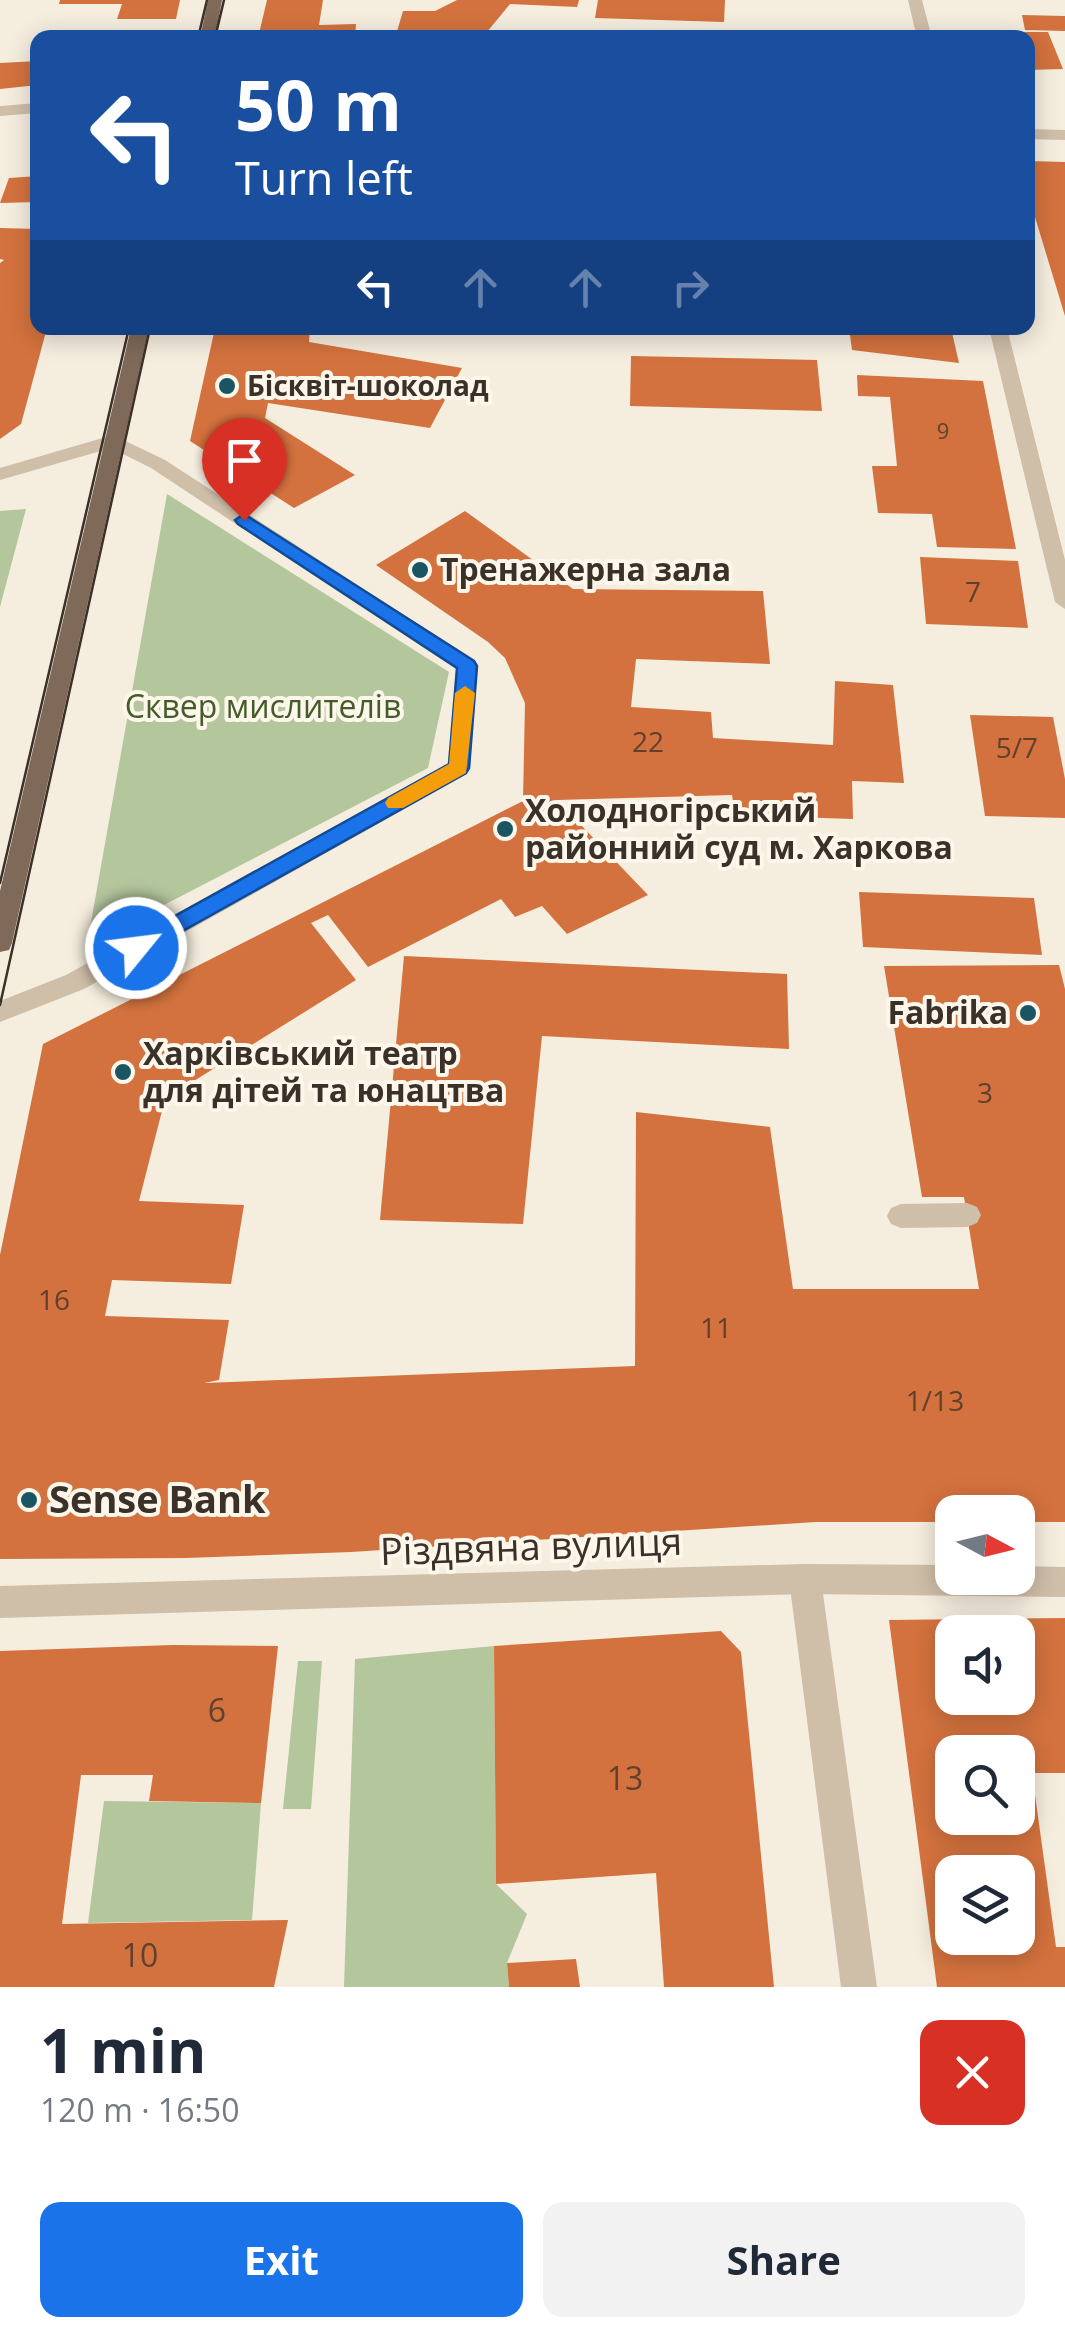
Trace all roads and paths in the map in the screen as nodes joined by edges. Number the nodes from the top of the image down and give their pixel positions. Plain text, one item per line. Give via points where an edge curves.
1 (215, 0) edge
2 (914, 0) edge
3 (209, 30) edge
4 (923, 30) edge
5 (30, 109) edge
6 (0, 111) edge
7 (1035, 134) edge
8 (1065, 135) edge
9 (138, 335) edge
10 (1000, 335) edge
11 (113, 442) junction
12 (0, 474) edge
13 (1065, 602) edge
14 (0, 943) edge
15 (0, 1012) edge
16 (967, 1215) dead end
17 (901, 1216) dead end
18 (804, 1579) junction
19 (1065, 1582) edge
20 (0, 1602) edge
21 (859, 1987) edge

1 - 3 main road
2 - 4 street
5 - 6 street
7 - 8 street
9 - 11 main road
10 - 13 street
11 - 12 street
11 - 14 main road
11 - 15 street via 158,464 467,666 459,768 75,982
16 - 17 street
18 - 19 street, Різдвяна вулиця
18 - 20 street, Різдвяна вулиця
18 - 21 street

